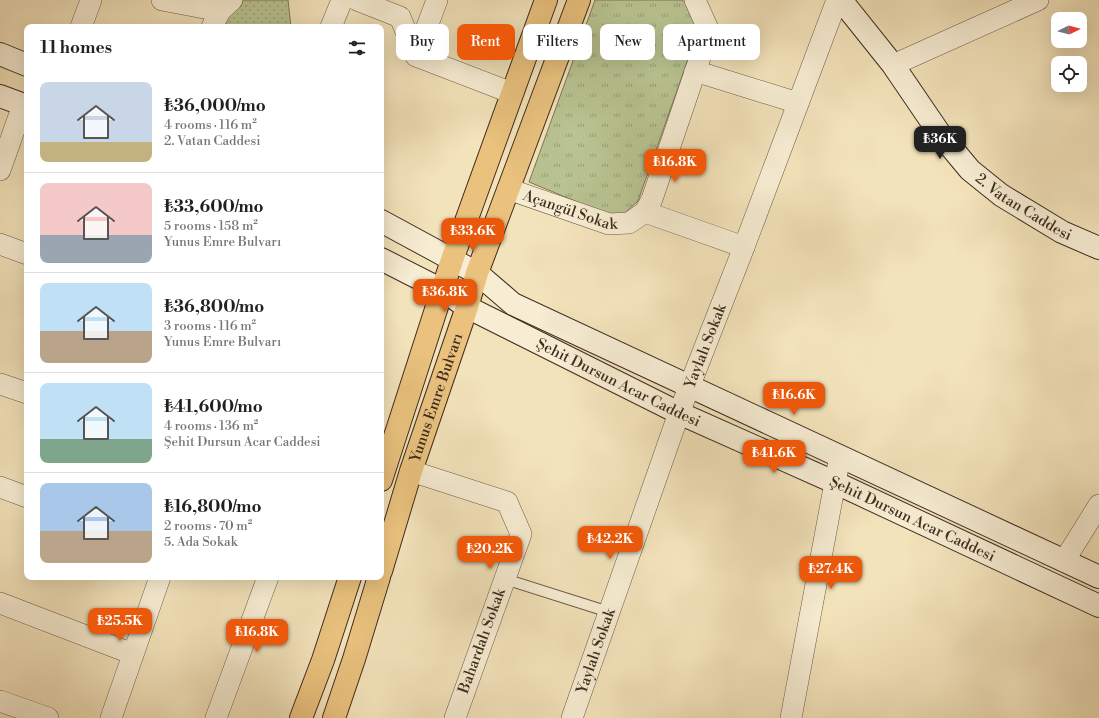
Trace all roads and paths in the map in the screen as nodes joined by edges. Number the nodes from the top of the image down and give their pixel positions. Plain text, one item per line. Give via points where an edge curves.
1 (91, 0) edge
2 (162, 0) edge
3 (342, 0) edge
4 (357, 0) edge
5 (437, 0) edge
6 (546, 0) edge
7 (579, 0) edge
8 (695, 0) edge
9 (837, 0) edge
10 (841, 0) edge
11 (1038, 0) edge
12 (221, 13) edge
13 (82, 24) edge
14 (332, 24) edge
15 (403, 24) edge
16 (428, 24) edge
17 (0, 54) edge
18 (426, 60) edge
19 (24, 64) edge
20 (893, 65) junction
21 (695, 72) junction
22 (512, 93) junction
23 (0, 96) edge
24 (798, 103) junction
25 (24, 106) edge
26 (24, 109) edge
27 (0, 170) edge
28 (508, 189) junction
29 (645, 212) junction
30 (384, 223) edge
31 (0, 244) edge
32 (744, 247) junction
33 (1099, 248) edge
34 (24, 253) edge
35 (452, 260) junction
36 (384, 261) edge
37 (477, 274) junction
38 (442, 290) junction
39 (467, 307) junction
40 (0, 384) edge
41 (690, 386) junction
42 (24, 392) edge
43 (679, 413) junction
44 (840, 456) junction
45 (384, 471) edge
46 (411, 471) junction
47 (834, 482) junction
48 (0, 487) edge
49 (24, 496) edge
50 (1099, 505) edge
51 (384, 560) edge
52 (1064, 561) junction
53 (1099, 577) edge
54 (505, 579) junction
55 (159, 580) edge
56 (267, 580) edge
57 (349, 580) edge
58 (378, 580) edge
59 (0, 603) edge
60 (1099, 606) edge
61 (609, 612) junction
62 (133, 654) junction
63 (0, 701) edge
64 (48, 718) edge
65 (111, 718) edge
66 (216, 718) edge
67 (301, 718) edge
68 (334, 718) edge
69 (455, 718) edge
70 (572, 718) edge
71 (791, 718) edge

1 - 13 street
2 - 12 street
3 - 14 street
4 - 15 street via 400,18
5 - 16 street
6 - 22 main road, Yunus Emre Bulvarı
7 - 28 main road, Yunus Emre Bulvarı
8 - 21 street via 709,31
9 - 24 street, Yaylalı Sokak
10 - 20 main road, 2. Vatan Caddesi
11 - 20 street
17 - 19 main road
18 - 22 street
20 - 33 main road, 2. Vatan Caddesi via 940,134 970,170 1001,195 1062,232
21 - 24 street
21 - 29 street via 652,199
22 - 35 main road, Yunus Emre Bulvarı
23 - 25 main road
24 - 32 street, Yaylalı Sokak
26 - 27 street
28 - 29 street, Açangül Sokak via 609,224 629,223
28 - 37 main road, Yunus Emre Bulvarı
29 - 32 street
30 - 35 main road, Şehit Dursun Acar Caddesi
31 - 34 street
32 - 41 street, Yaylalı Sokak
35 - 37 main road, Şehit Dursun Acar Caddesi
35 - 38 main road, Yunus Emre Bulvarı
36 - 38 main road, Şehit Dursun Acar Caddesi
37 - 39 main road, Yunus Emre Bulvarı
37 - 41 main road, Şehit Dursun Acar Caddesi via 513,304
38 - 39 main road, Şehit Dursun Acar Caddesi
38 - 45 main road, Yunus Emre Bulvarı
39 - 43 main road, Şehit Dursun Acar Caddesi
39 - 46 main road, Yunus Emre Bulvarı
40 - 42 street
41 - 43 street, Yaylalı Sokak
41 - 44 main road, Şehit Dursun Acar Caddesi
43 - 47 main road, Şehit Dursun Acar Caddesi
43 - 61 street, Yaylalı Sokak
44 - 47 street
44 - 52 main road, Şehit Dursun Acar Caddesi
46 - 51 main road, Yunus Emre Bulvarı
46 - 54 street, Bahardalı Sokak via 507,502 520,534
47 - 60 main road, Şehit Dursun Acar Caddesi
47 - 71 street
48 - 49 street
50 - 52 street
52 - 53 main road, Şehit Dursun Acar Caddesi
54 - 61 lane
54 - 69 street, Bahardalı Sokak
55 - 62 street
56 - 66 street
57 - 67 main road
58 - 68 main road
59 - 62 street
61 - 70 street, Yaylalı Sokak
62 - 65 street
63 - 64 street

